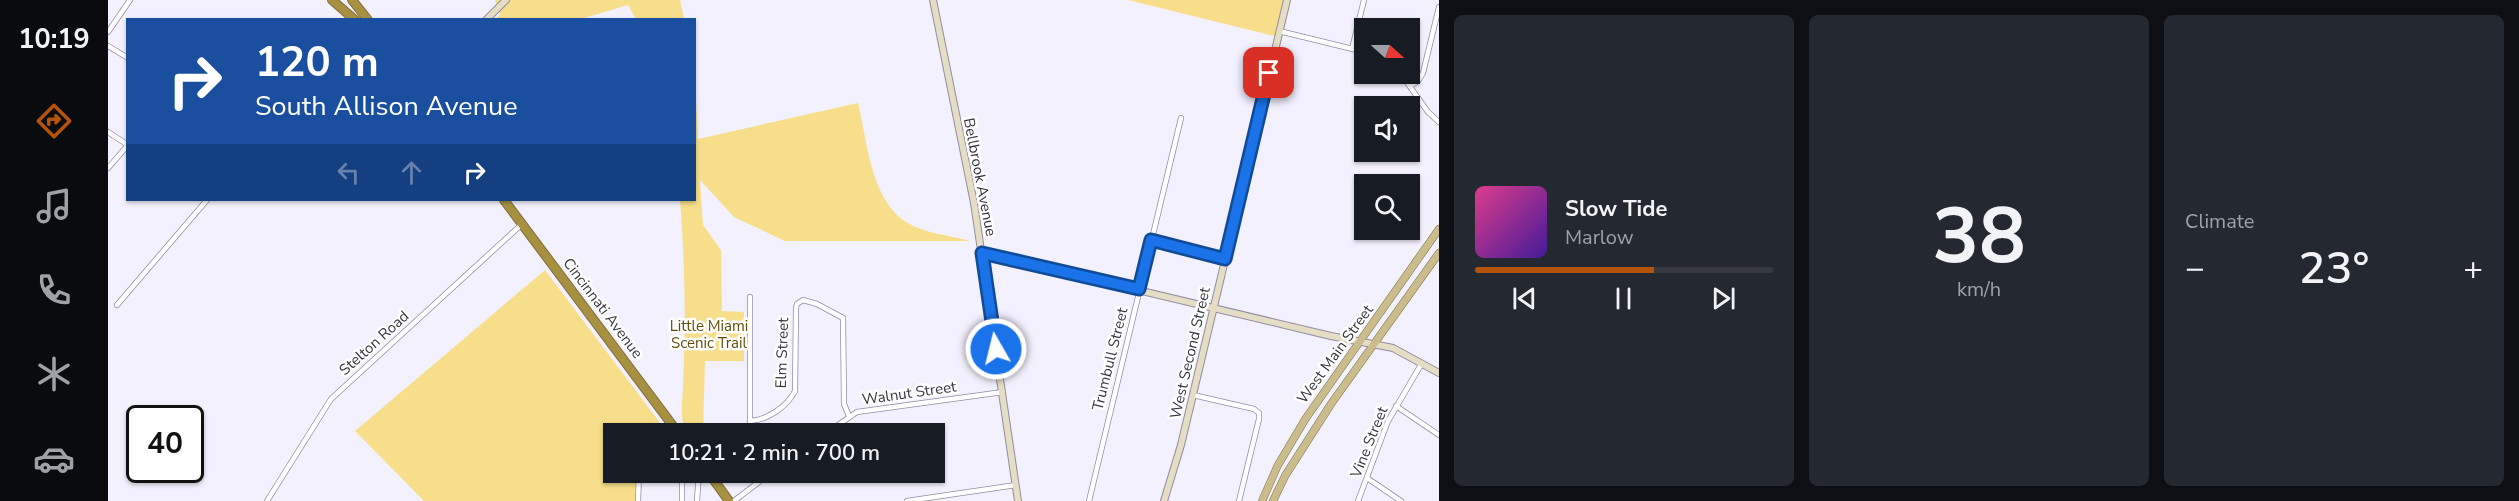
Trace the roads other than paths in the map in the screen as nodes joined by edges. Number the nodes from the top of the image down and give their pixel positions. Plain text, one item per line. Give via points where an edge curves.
1 (130, 0) edge
2 (332, 0) edge
3 (352, 0) edge
4 (506, 0) edge
5 (933, 0) edge
6 (1287, 0) edge
7 (1364, 0) edge
8 (1439, 7) edge
9 (353, 18) edge
10 (366, 18) edge
11 (488, 18) edge
12 (1280, 31) junction
13 (108, 32) edge
14 (108, 46) edge
15 (1352, 49) joint
16 (126, 57) edge
17 (1410, 86) joint
18 (1180, 118) dead end
19 (1439, 122) edge
20 (108, 132) edge
21 (126, 144) edge
22 (126, 147) edge
23 (108, 168) edge
24 (206, 201) edge
25 (505, 201) edge
26 (522, 224) junction
27 (1439, 229) edge
28 (1151, 240) junction
29 (982, 253) junction
30 (1439, 253) edge
31 (1225, 259) junction
32 (1139, 289) junction
33 (750, 297) dead end
34 (117, 305) dead end
35 (1214, 308) junction
36 (1360, 342) junction
37 (1372, 345) junction
38 (1422, 363) junction
39 (1439, 373) edge
40 (1003, 392) junction
41 (1193, 395) junction
42 (1396, 406) junction
43 (849, 416) junction
44 (670, 421) edge
45 (750, 421) joint
46 (840, 423) edge
47 (1439, 435) edge
48 (1367, 478) junction
49 (639, 483) edge
50 (682, 483) edge
51 (698, 483) edge
52 (716, 483) edge
53 (757, 483) edge
54 (1016, 485) junction
55 (267, 501) edge
56 (638, 501) edge
57 (682, 501) edge
58 (697, 501) edge
59 (729, 501) edge
60 (734, 501) edge
61 (907, 501) edge
62 (1018, 501) edge
63 (1089, 501) edge
64 (1164, 501) edge
65 (1239, 501) edge
66 (1262, 501) edge
67 (1273, 501) edge
68 (1358, 501) edge
69 (1401, 501) edge

1 - 13 street
2 - 9 highway
3 - 10 highway
4 - 11 street
5 - 29 street, Bellbrook Avenue
6 - 12 street, West Second Street
7 - 15 street
8 - 17 street via 1423,73
12 - 15 street
12 - 31 street, West Second Street
14 - 16 street
17 - 19 street
18 - 28 street, Trumbull Street
20 - 21 street
22 - 23 street
24 - 34 street
25 - 26 highway, Cincinnati Avenue
26 - 44 highway, Cincinnati Avenue
26 - 55 street, Stelton Road via 331,399
27 - 36 main road, West Main Street
28 - 31 street
28 - 32 street, Trumbull Street
29 - 32 street
29 - 40 street, Bellbrook Avenue
30 - 37 main road, West Main Street
31 - 35 street, West Second Street
32 - 35 street
32 - 63 street, Trumbull Street
33 - 45 street
35 - 36 street
35 - 41 street, West Second Street
36 - 37 street
36 - 66 main road, West Main Street via 1288,447
37 - 38 street via 1398,350
37 - 67 main road, West Main Street via 1303,447
38 - 39 street
38 - 42 street, Vine Street
40 - 43 street, Walnut Street
40 - 54 street, Bellbrook Avenue
41 - 64 street, West Second Street
41 - 65 street via 1259,413
42 - 47 street
42 - 48 street, Vine Street
43 - 45 street, Elm Street via 844,404 843,318 803,300 796,308 795,391 774,413
43 - 46 street, Walnut Street
48 - 68 street, Vine Street
48 - 69 street
49 - 56 street
50 - 57 street
51 - 58 street
52 - 59 highway
53 - 60 street
54 - 61 street
54 - 62 street, Bellbrook Avenue

